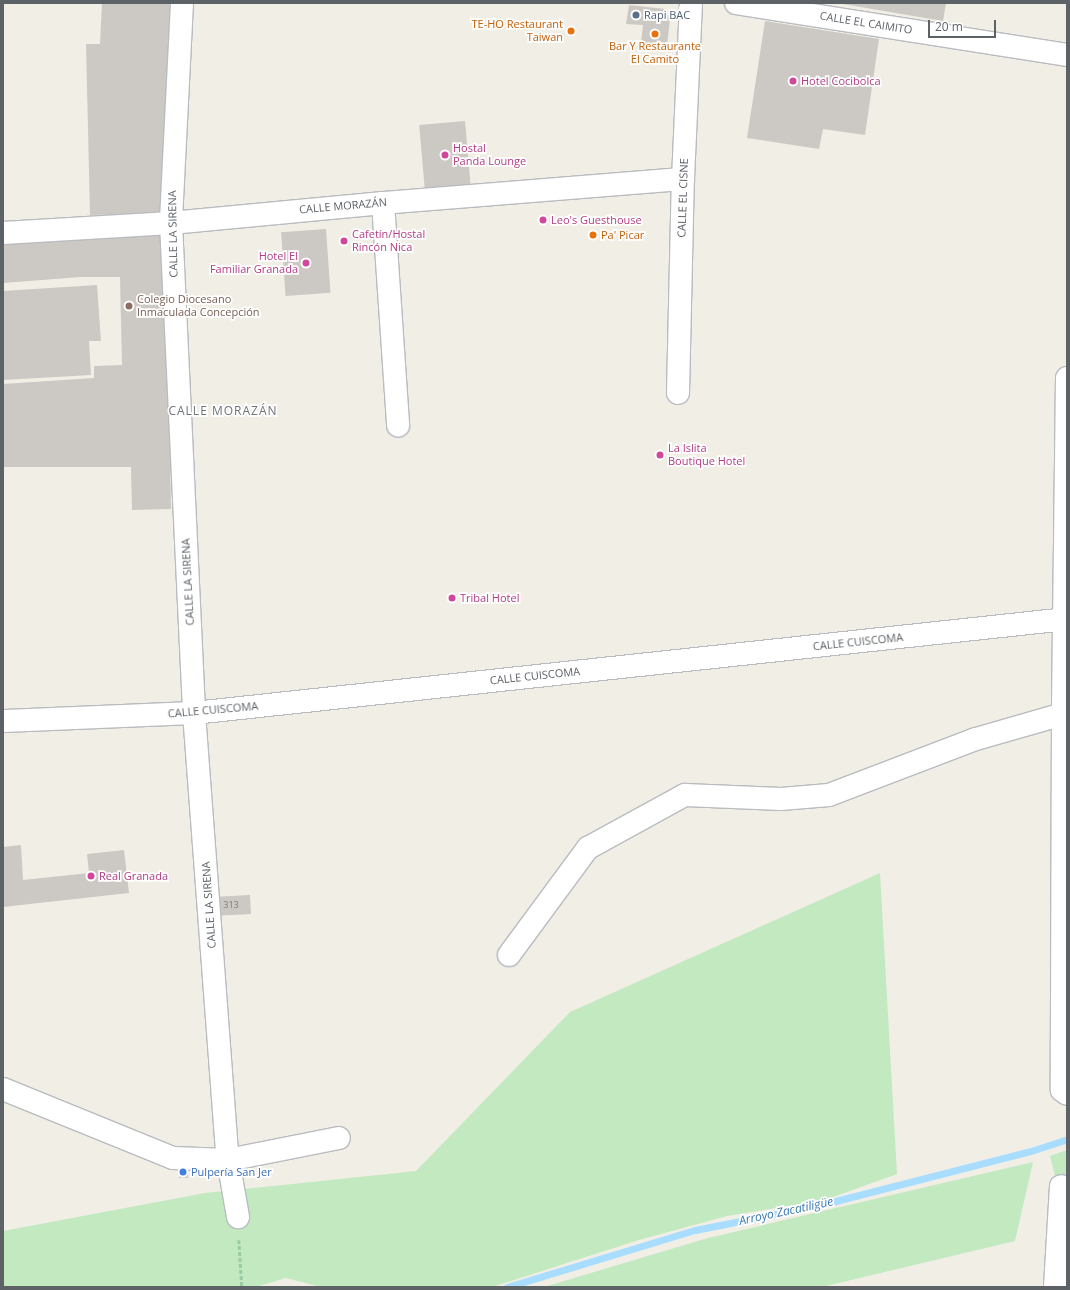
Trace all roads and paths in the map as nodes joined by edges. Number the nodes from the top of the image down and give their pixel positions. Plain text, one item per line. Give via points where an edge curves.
1 (182, 3) edge
2 (691, 3) edge
3 (736, 3) edge
4 (1067, 55) edge
5 (683, 180) junction
6 (384, 202) junction
7 (171, 223) junction
8 (3, 233) edge
9 (1067, 378) edge
10 (678, 393) dead end
11 (398, 425) dead end
12 (1065, 619) edge
13 (194, 713) junction
14 (1063, 714) junction
15 (3, 721) edge
16 (509, 955) dead end
17 (3, 1089) edge
18 (1067, 1094) edge
19 (339, 1138) dead end
20 (228, 1160) junction
21 (1061, 1186) dead end
22 (238, 1217) joint
23 (242, 1287) edge
24 (1055, 1287) edge

1 - 7 street, CALLE LA SIRENA
2 - 5 street, CALLE EL CISNE
3 - 4 street, CALLE EL CAIMITO
5 - 6 street, CALLE MORAZÁN
5 - 10 street, CALLE EL CISNE
6 - 7 street, CALLE MORAZÁN
6 - 11 street
7 - 8 street, CALLE MORAZÁN
7 - 13 street, CALLE LA SIRENA
9 - 12 street
12 - 13 street, CALLE CUISCOMA
12 - 14 street
13 - 15 street, CALLE CUISCOMA
13 - 20 street, CALLE LA SIRENA
14 - 16 street via 976,740 829,796 781,799 684,796 588,848
14 - 18 street via 1062,1090
17 - 20 street via 173,1158
19 - 20 street
20 - 22 street, CALLE LA SIRENA
21 - 24 street
22 - 23 path

